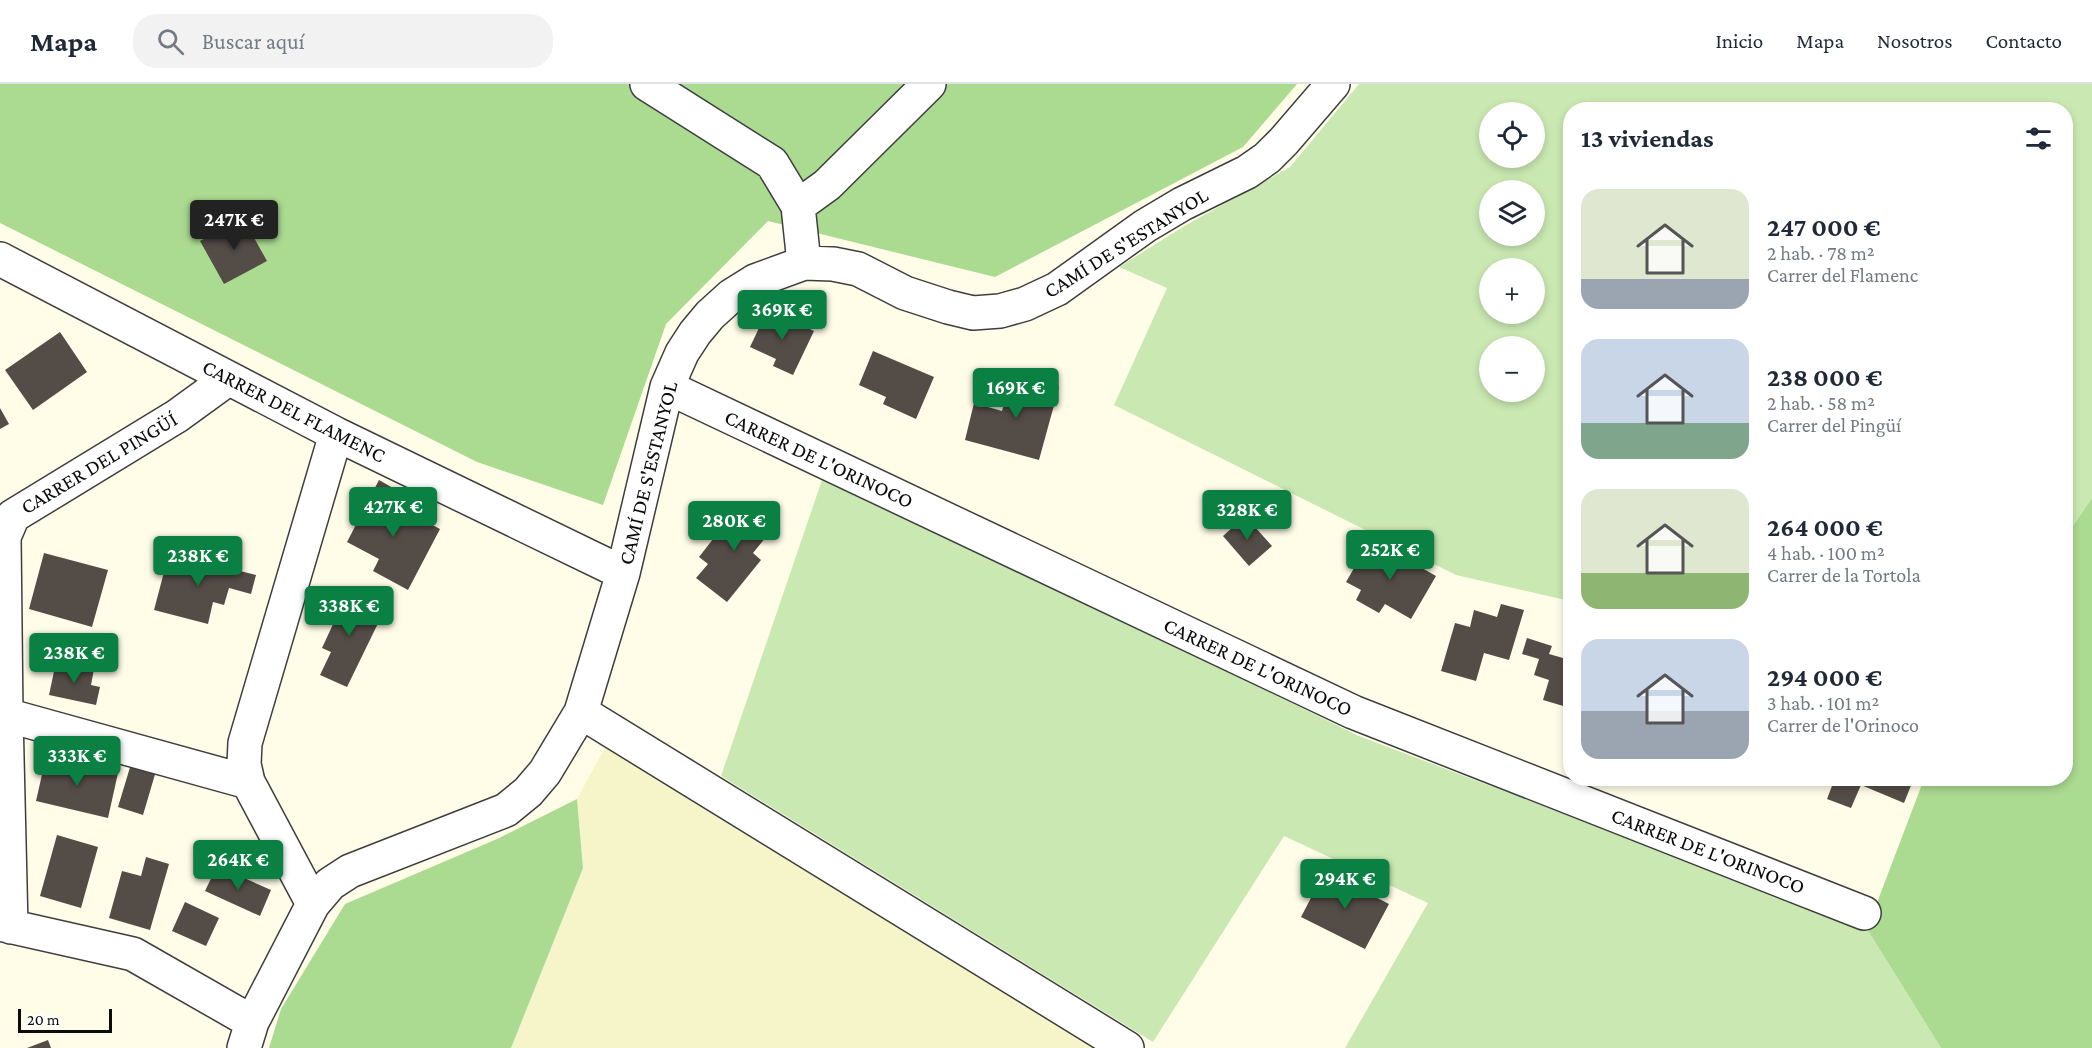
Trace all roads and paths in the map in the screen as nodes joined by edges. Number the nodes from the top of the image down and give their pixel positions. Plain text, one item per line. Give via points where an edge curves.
1 (647, 84) edge
2 (929, 84) edge
3 (1333, 84) edge
4 (798, 206) junction
5 (0, 259) edge
6 (804, 263) junction
7 (228, 379) junction
8 (667, 387) junction
9 (336, 434) junction
10 (623, 573) junction
11 (580, 712) junction
12 (6, 715) junction
13 (248, 782) junction
14 (314, 904) junction
15 (1864, 913) dead end
16 (6, 925) edge
17 (248, 1035) edge
18 (1127, 1048) edge

1 - 4 street via 772,163
2 - 4 street via 827,186
3 - 6 street, CAMÍ DE S'ESTANYOL via 1267,158 1173,209 1057,289 1025,304 973,313 905,293 858,269
4 - 6 street
5 - 7 street, CARRER DEL FLAMENC
6 - 8 street, CAMÍ DE S'ESTANYOL via 755,281 731,296 695,333
7 - 9 street, CARRER DEL FLAMENC
7 - 12 street, CARRER DEL PINGÜÍ via 177,416 13,516 4,537
8 - 10 street, CAMÍ DE S'ESTANYOL
8 - 15 street, CARRER DE L'ORINOCO via 1353,712
9 - 10 street, CARRER DEL FLAMENC
9 - 13 street via 245,743
10 - 11 street, CAMÍ DE S'ESTANYOL
11 - 14 street, CAMÍ DE S'ESTANYOL via 544,772 506,810 350,871 330,884
11 - 18 street
12 - 13 street
12 - 16 street, CARRER DEL PINGÜÍ
13 - 14 street
14 - 17 street, CAMÍ DE S'ESTANYOL
16 - 17 street via 134,954

